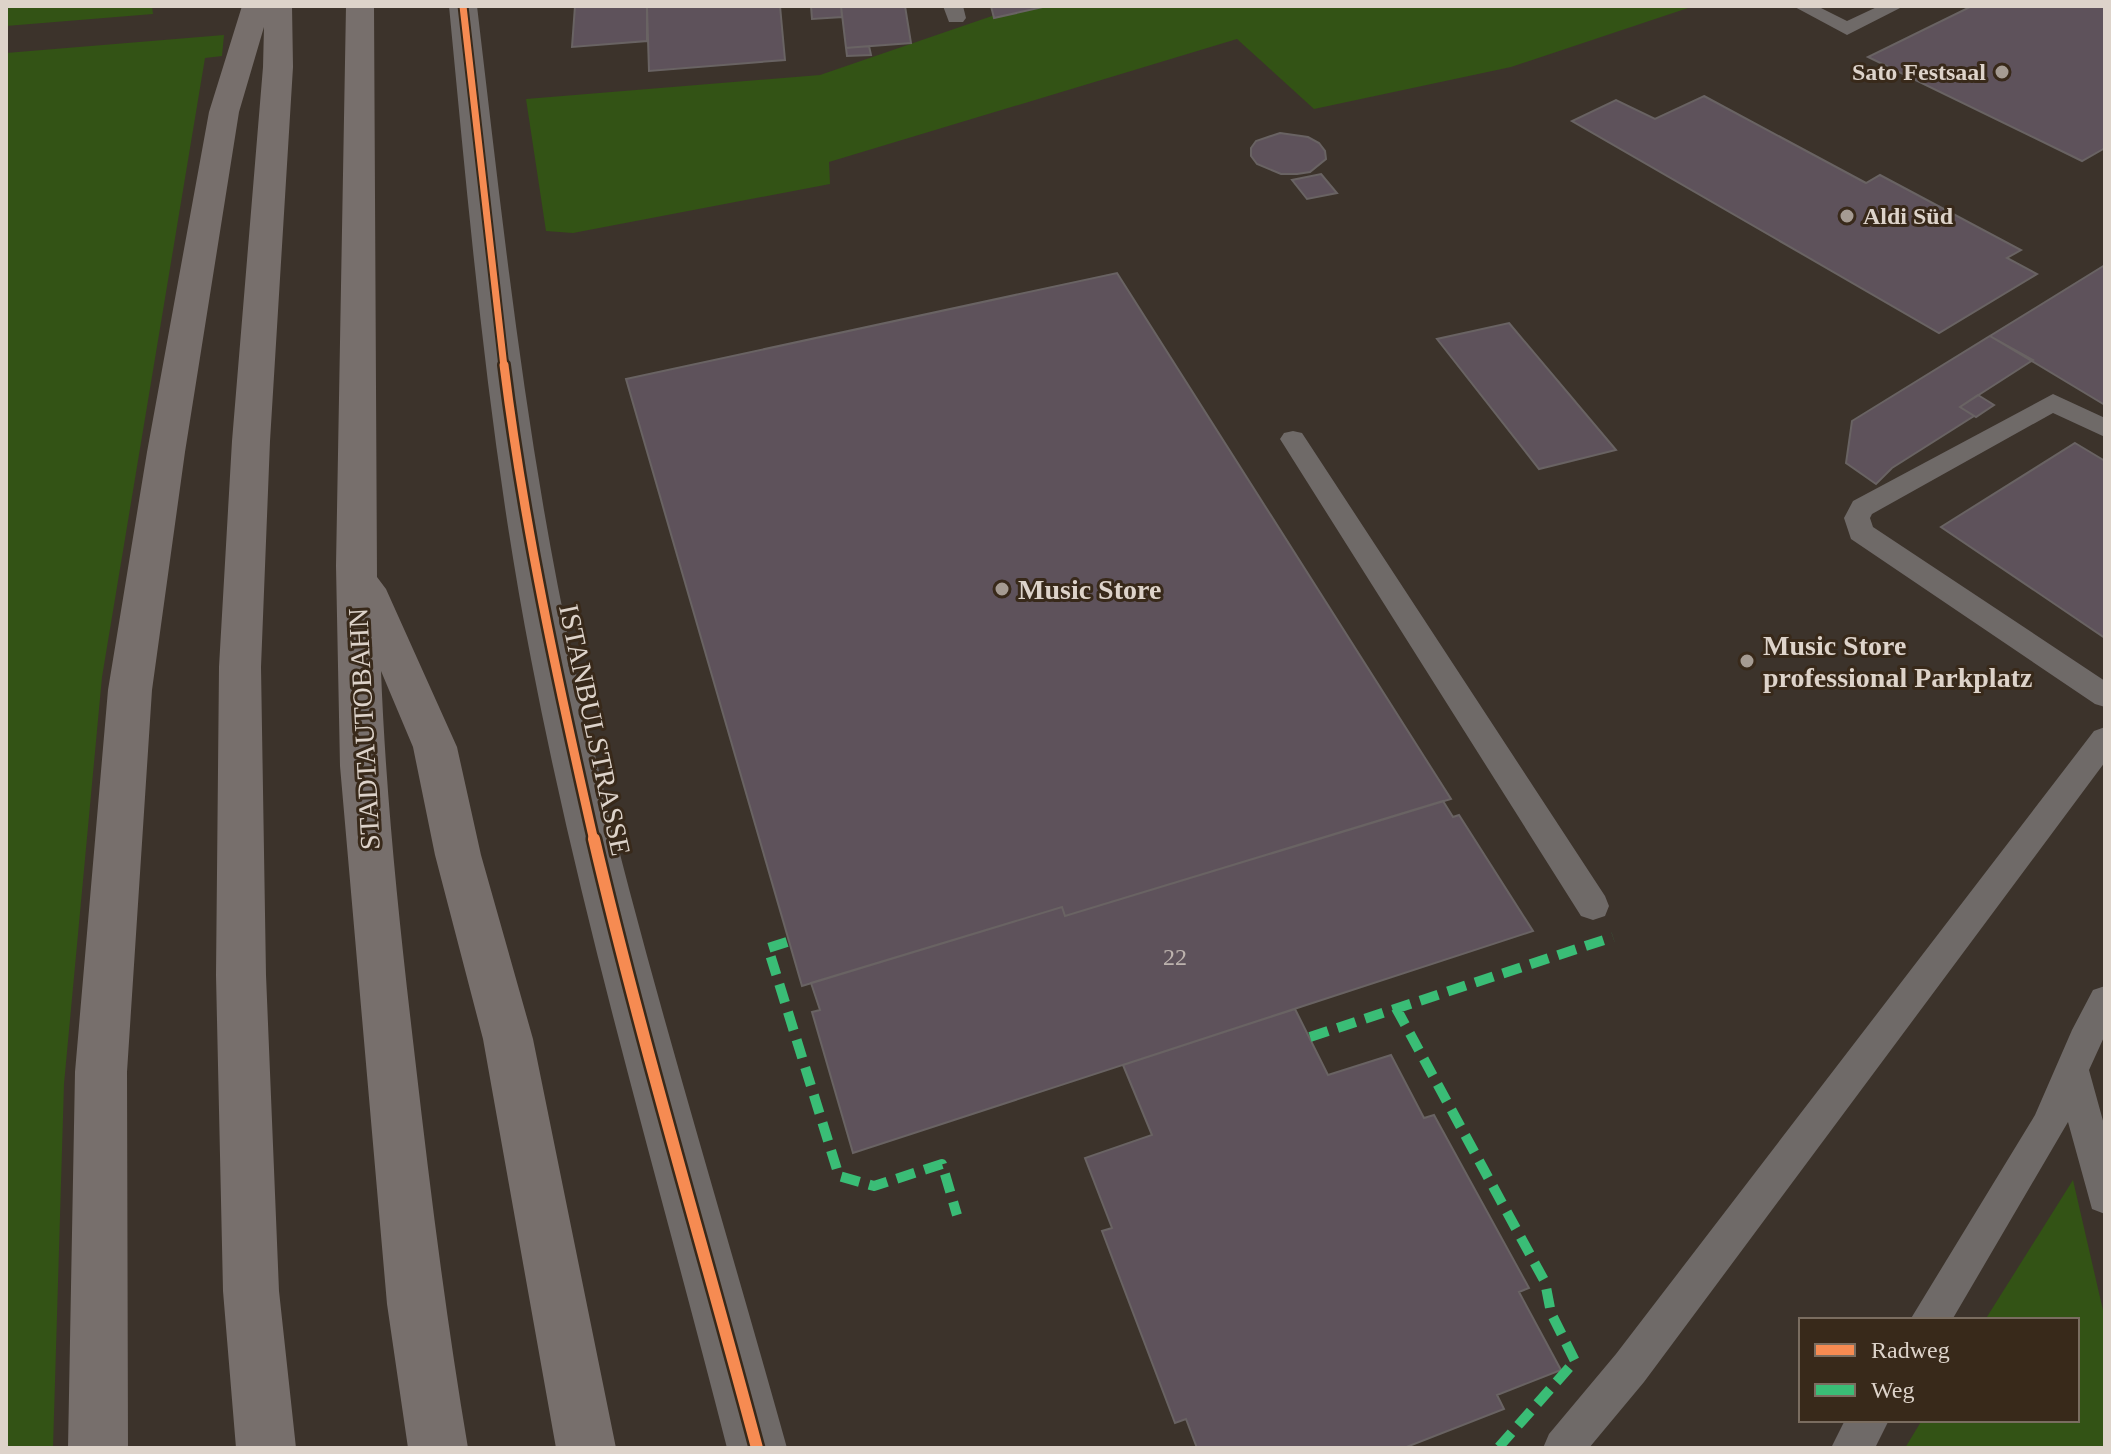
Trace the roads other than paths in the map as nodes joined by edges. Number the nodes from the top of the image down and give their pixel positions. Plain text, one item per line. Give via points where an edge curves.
1 (256, 6) edge
2 (278, 6) edge
3 (360, 6) edge
4 (463, 6) edge
5 (1803, 6) edge
6 (1894, 6) edge
7 (2105, 429) edge
8 (1293, 439) dead end
9 (356, 566) junction
10 (2105, 696) edge
11 (2105, 739) edge
12 (1593, 906) dead end
13 (2105, 1001) edge
14 (2087, 1052) edge
15 (2105, 1196) edge
16 (1931, 1318) edge
17 (1868, 1422) edge
18 (98, 1448) edge
19 (266, 1448) edge
20 (438, 1448) edge
21 (586, 1448) edge
22 (757, 1448) edge
23 (1563, 1448) edge
24 (1851, 1448) edge

1 - 18 highway via 224,112 130,690 101,1072
2 - 19 highway via 240,667 241,975 251,1291
3 - 9 highway, STADTAUTOBAHN
4 - 22 street, ISTANBULSTRASSE via 513,438 552,659 629,990
5 - 6 lane via 1847,29
7 - 10 lane via 2053,402 1862,508 1857,518 1861,532
8 - 12 lane
9 - 20 highway, STADTAUTOBAHN via 362,766 377,939 415,1304
9 - 21 highway via 435,747 508,1039
11 - 23 lane via 1630,1368
13 - 14 lane
14 - 15 lane
14 - 16 lane
17 - 24 lane

